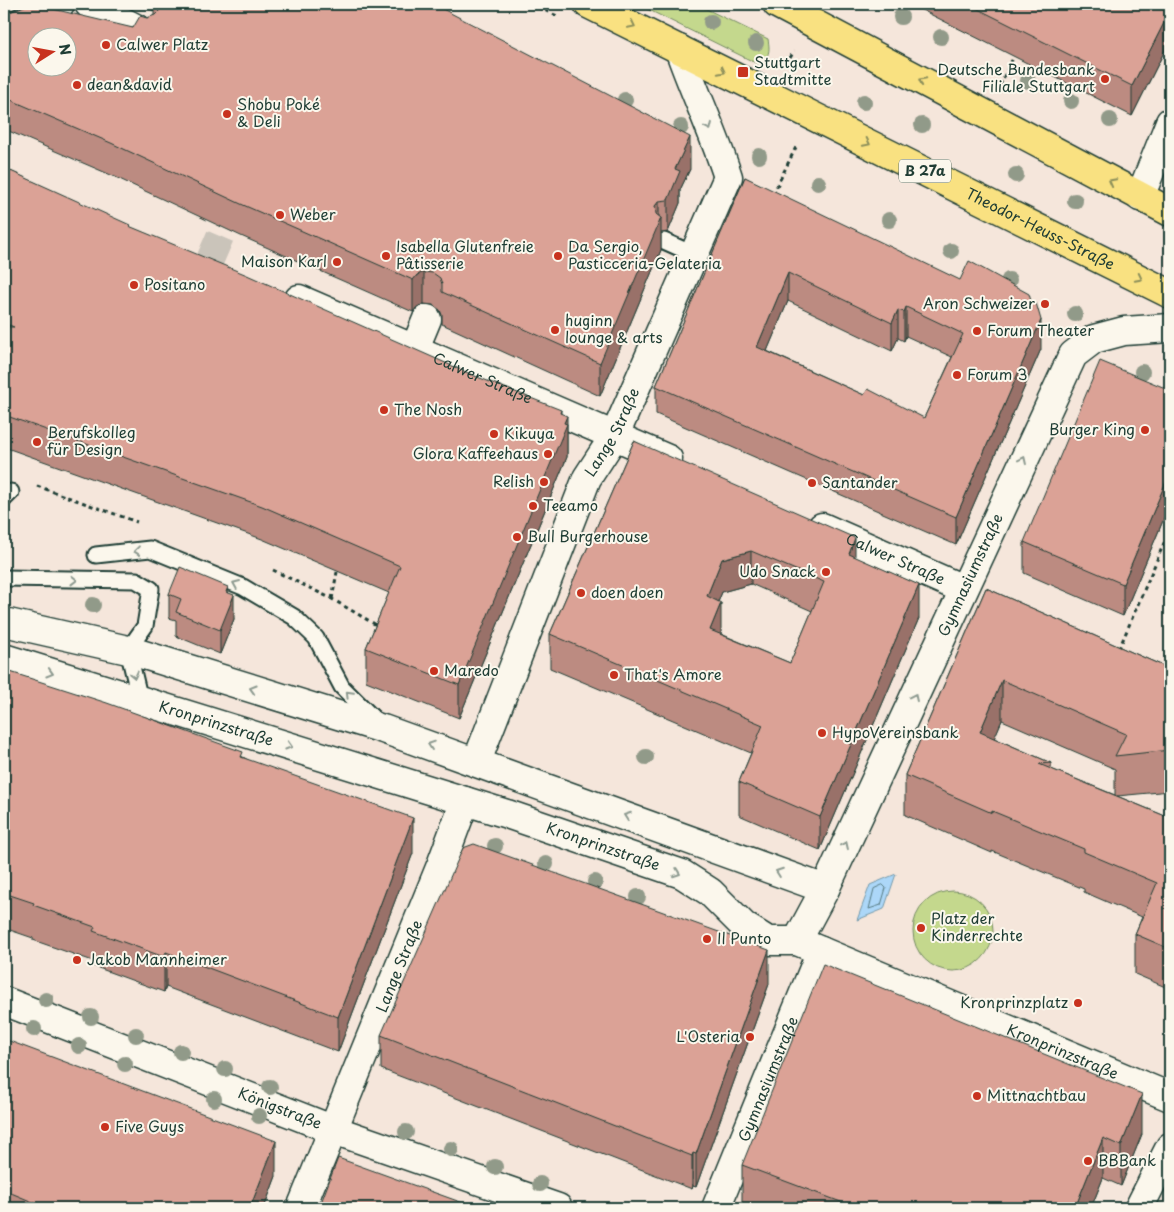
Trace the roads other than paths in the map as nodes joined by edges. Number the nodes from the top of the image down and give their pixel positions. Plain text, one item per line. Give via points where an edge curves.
1 (60, 4) edge
2 (89, 4) edge
3 (588, 4) edge
4 (777, 4) edge
5 (4, 30) edge
6 (146, 34) edge
7 (679, 49) junction
8 (1170, 122) edge
9 (1140, 197) junction
10 (1170, 212) edge
11 (664, 241) dead end
12 (693, 254) junction
13 (273, 288) edge
14 (1170, 294) edge
15 (427, 319) dead end
16 (1170, 328) edge
17 (415, 348) junction
18 (615, 435) junction
19 (695, 471) edge
20 (802, 518) edge
21 (96, 556) dead end
22 (4, 578) edge
23 (963, 589) junction
24 (4, 622) edge
25 (128, 650) junction
26 (4, 658) edge
27 (140, 700) junction
28 (383, 729) junction
29 (476, 762) junction
30 (465, 801) junction
31 (507, 814) junction
32 (825, 889) junction
33 (809, 946) junction
34 (4, 1002) edge
35 (1170, 1097) edge
36 (334, 1130) junction
37 (1170, 1147) edge
38 (301, 1208) edge
39 (558, 1208) edge
40 (716, 1208) edge
41 (1139, 1208) edge

1 - 5 street
2 - 6 street
3 -> 7 main road, Theodor-Heuss-Straße / B 27a
9 -> 4 main road
7 -> 12 street, Lange Straße via 728,177
7 -> 14 main road, Theodor-Heuss-Straße / B 27a
8 - 9 street
9 - 10 main road
11 - 12 lane
12 - 18 street, Lange Straße
13 - 17 street, Calwer Straße
15 - 17 street, Calwer Straße
23 -> 16 street, Gymnasiumstraße via 1073,355 1094,339 1124,331
17 - 18 street, Calwer Straße
18 - 19 street, Calwer Straße
18 - 29 street, Lange Straße via 587,478
20 - 23 street, Calwer Straße
28 -> 21 lane via 342,687 316,638 294,617 243,587 150,549
22 -> 25 lane via 136,580 151,589 145,626
32 -> 23 street, Gymnasiumstraße
24 - 25 street
25 -> 27 lane
28 -> 25 street
26 -> 27 street, Kronprinzstraße
27 -> 30 street, Kronprinzstraße
29 -> 28 street
29 - 31 street
32 -> 29 street
30 - 31 street, Kronprinzstraße
30 - 36 street, Lange Straße
31 -> 33 street, Kronprinzstraße via 682,874 710,892 744,926 768,940
32 - 33 street
33 - 35 street, Kronprinzstraße
33 - 40 street, Gymnasiumstraße
34 - 36 street, Königstraße
36 - 38 street, Lange Straße
36 - 39 street, Königstraße
37 - 41 street

